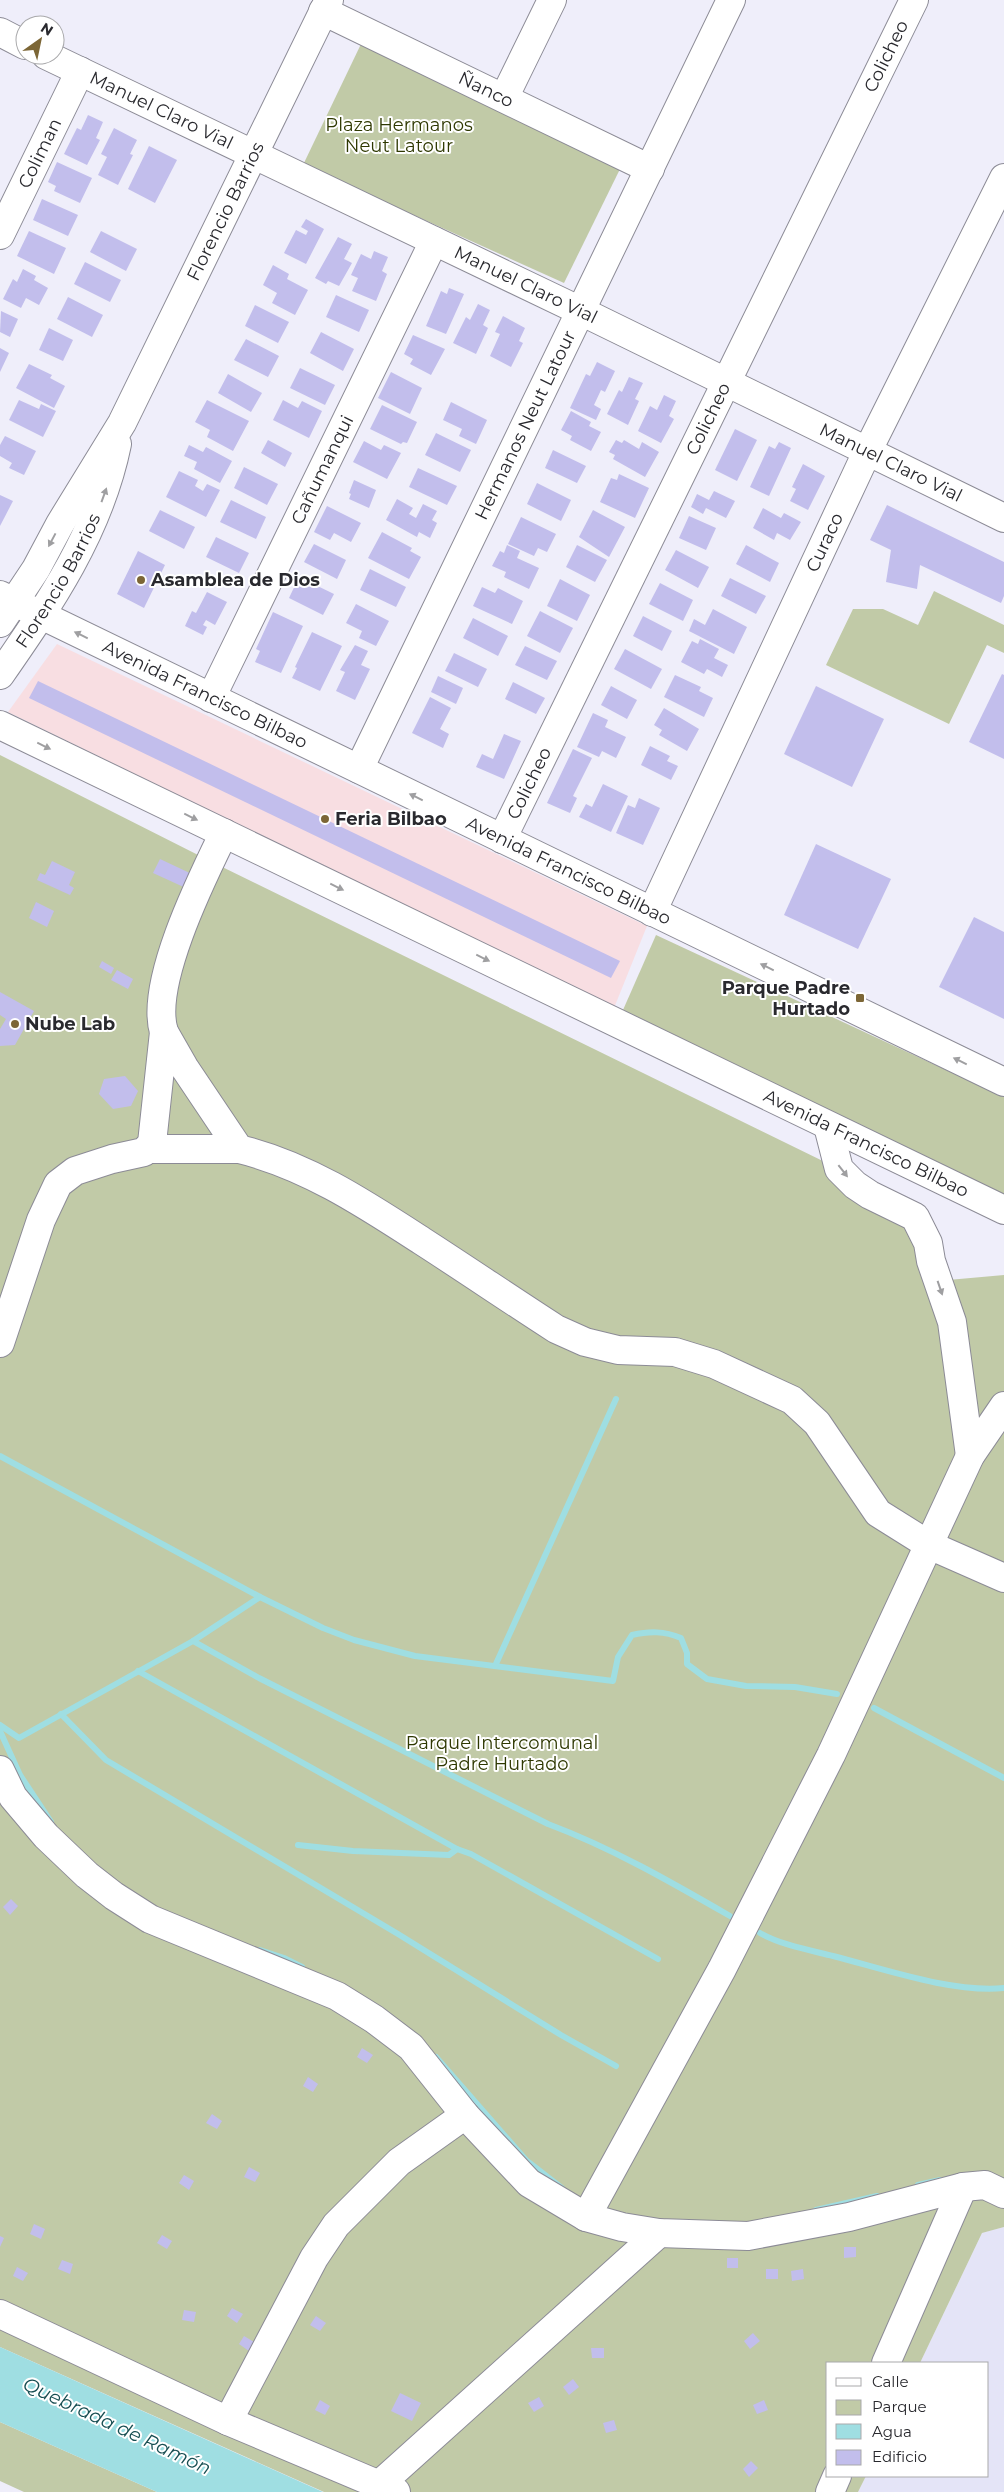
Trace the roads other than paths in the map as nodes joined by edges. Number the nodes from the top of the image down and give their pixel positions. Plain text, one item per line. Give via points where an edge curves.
1 (552, 0) edge
2 (731, 0) edge
3 (914, 0) edge
4 (326, 6) edge
5 (0, 32) edge
6 (15, 40) edge
7 (65, 64) edge
8 (80, 71) junction
9 (504, 98) junction
10 (254, 155) junction
11 (650, 169) junction
12 (1004, 178) edge
13 (0, 235) edge
14 (434, 241) junction
15 (581, 311) junction
16 (726, 383) junction
17 (122, 423) junction
18 (867, 452) junction
19 (1004, 518) edge
20 (5, 607) edge
21 (42, 616) junction
22 (0, 675) edge
23 (211, 698) junction
24 (0, 725) edge
25 (359, 769) junction
26 (224, 833) junction
27 (502, 839) junction
28 (652, 912) junction
29 (164, 1032) junction
30 (1004, 1082) edge
31 (828, 1126) junction
32 (149, 1149) junction
33 (240, 1150) junction
34 (1004, 1210) edge
35 (0, 1343) edge
36 (1004, 1406) edge
37 (970, 1456) junction
38 (929, 1545) junction
39 (1004, 1578) edge
40 (0, 1770) edge
41 (465, 2115) junction
42 (963, 2187) junction
43 (1004, 2194) edge
44 (586, 2217) junction
45 (659, 2233) junction
46 (0, 2314) edge
47 (886, 2362) edge
48 (228, 2421) junction
49 (837, 2477) edge
50 (387, 2489) edge
51 (830, 2492) edge

1 - 9 street
2 - 11 street, Hermanos Neut Latour
3 - 16 street, Colicheo
4 - 9 street, Ñanco
4 - 10 street, Florencio Barrios
5 - 6 street
7 - 8 street, Manuel Claro Vial
8 - 10 street, Manuel Claro Vial
8 - 13 street, Coliman
9 - 11 street, Ñanco
10 - 14 street, Manuel Claro Vial
10 - 17 street, Florencio Barrios
11 - 15 street, Hermanos Neut Latour
12 - 18 street, Curaco
14 - 15 street, Manuel Claro Vial
14 - 23 street, Cañumanqui
15 - 16 street, Manuel Claro Vial
15 - 25 street, Hermanos Neut Latour
16 - 18 street, Manuel Claro Vial
16 - 27 street, Colicheo
17 -> 20 street, Florencio Barrios
21 -> 17 street, Florencio Barrios via 94,520 106,489
18 - 19 street, Manuel Claro Vial
18 - 28 street, Curaco
20 - 21 street, Avenida Francisco Bilbao
21 - 22 street, Florencio Barrios
23 -> 21 street, Avenida Francisco Bilbao
23 - 25 street, Avenida Francisco Bilbao
24 -> 26 street, Avenida Francisco Bilbao
27 -> 25 street, Avenida Francisco Bilbao
26 - 29 street via 194,896 170,961 161,1021
26 -> 31 street, Avenida Francisco Bilbao
27 - 28 street, Avenida Francisco Bilbao
30 -> 28 street, Avenida Francisco Bilbao
29 - 32 street
29 - 33 street
31 - 34 street, Avenida Francisco Bilbao
31 -> 37 street via 839,1169 870,1195 916,1217 928,1243 931,1262 952,1322
32 - 33 street
32 - 35 street via 75,1171 58,1184 41,1220
33 - 38 street via 270,1156 373,1209 556,1329 585,1342 618,1350 675,1352 714,1364 792,1400 817,1423 878,1513
36 - 37 street
37 - 38 street
38 - 39 street
38 - 44 street via 831,1755 722,1969
40 - 41 street via 13,1797 46,1836 114,1896 150,1919 337,1996 374,2019 411,2047
41 - 44 street via 529,2183
41 - 48 street via 399,2162 336,2225 314,2258
42 - 43 street via 985,2185
42 - 45 street via 849,2217 748,2236
42 - 47 street
44 - 45 street
45 - 50 street
46 - 48 street
48 - 50 street
49 - 51 street

